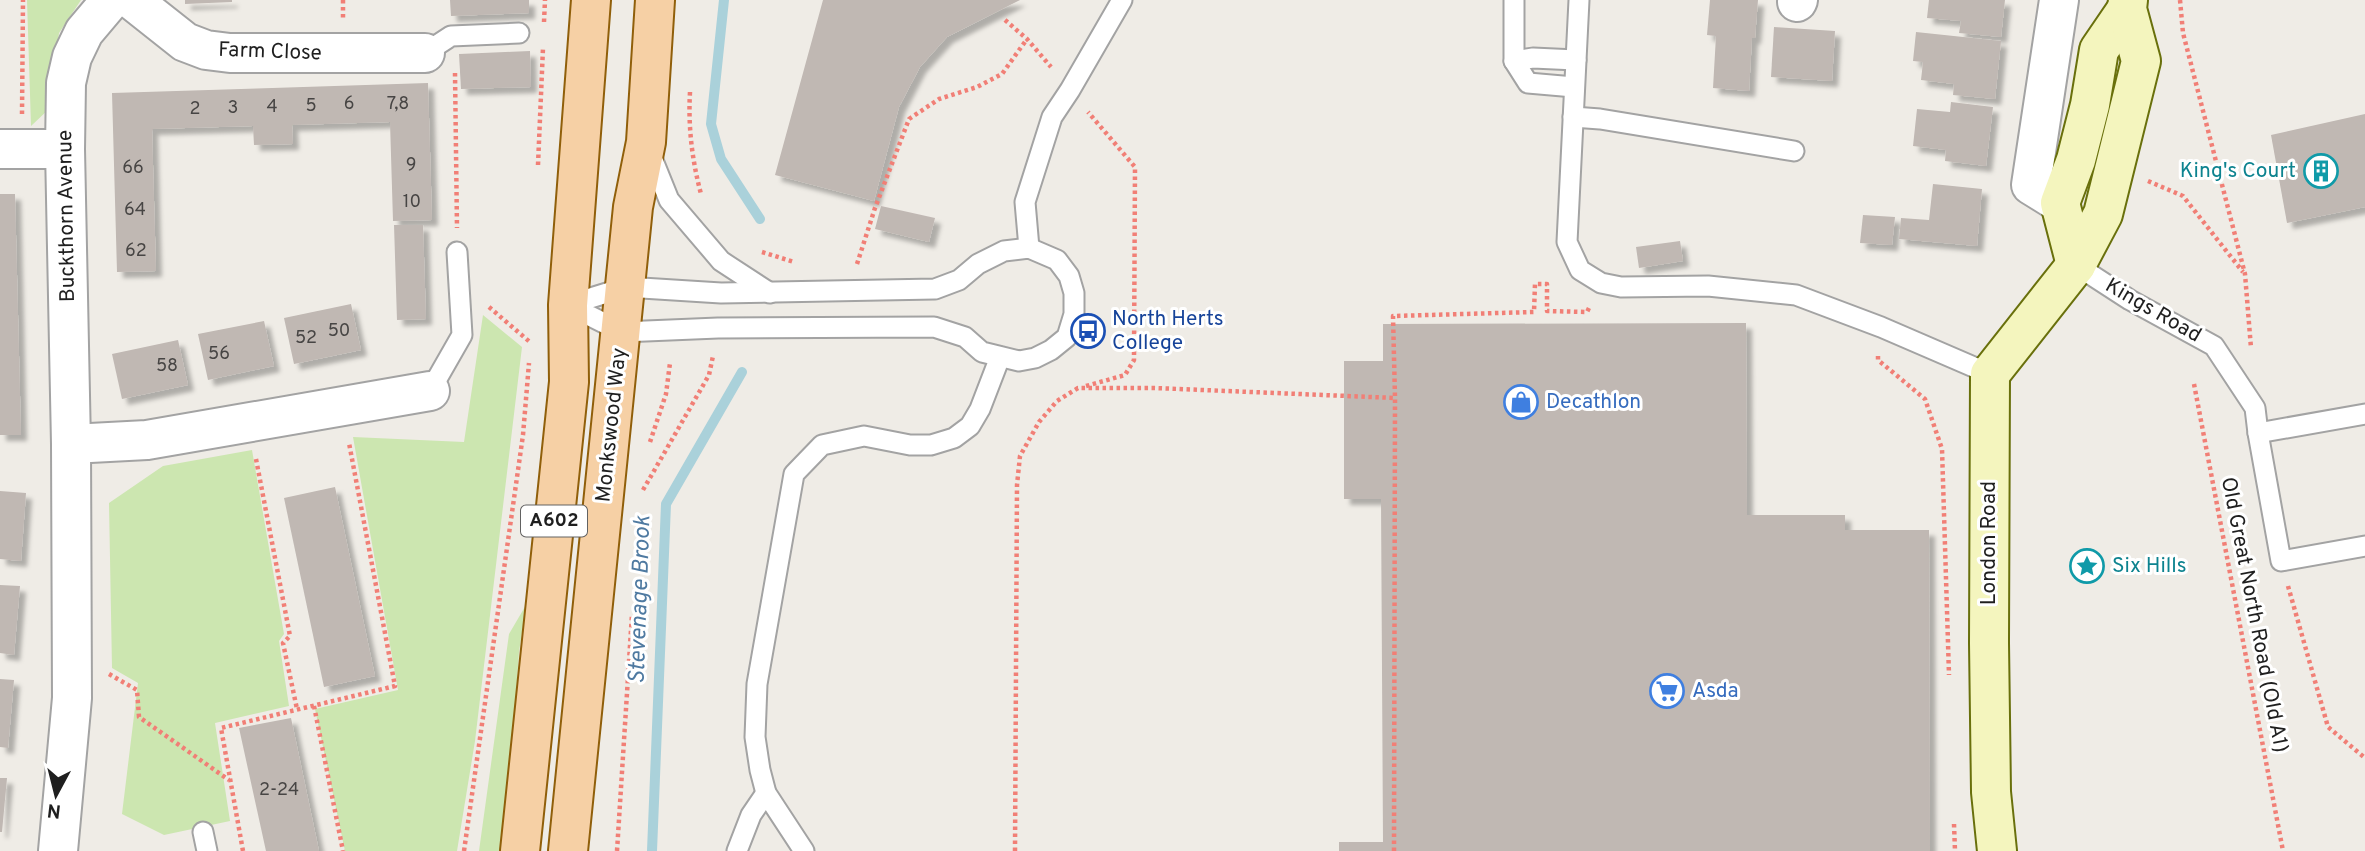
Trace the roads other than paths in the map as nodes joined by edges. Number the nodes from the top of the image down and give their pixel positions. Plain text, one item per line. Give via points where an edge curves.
1 (111, 0) edge
2 (132, 0) edge
3 (591, 0) edge
4 (655, 0) edge
5 (1122, 0) edge
6 (1514, 0) edge
7 (1579, 0) edge
8 (2059, 0) edge
9 (2128, 4) edge
10 (519, 33) dead end
11 (425, 53) joint
12 (1576, 60) junction
13 (1514, 61) junction
14 (1574, 87) junction
15 (1573, 117) junction
16 (646, 142) junction
17 (11, 149) edge
18 (65, 149) junction
19 (1794, 151) dead end
20 (2060, 203) junction
21 (1029, 248) junction
22 (457, 252) road end
23 (2076, 264) junction
24 (626, 286) junction
25 (770, 293) junction
26 (568, 305) junction
27 (622, 332) junction
28 (1000, 357) junction
29 (1990, 374) junction
30 (430, 391) joint
31 (2365, 414) edge
32 (2258, 433) junction
33 (71, 444) junction
34 (2365, 546) edge
35 (766, 793) junction
36 (58, 851) edge
37 (520, 851) edge
38 (568, 851) edge
39 (737, 851) edge
40 (804, 851) edge
41 (1997, 851) edge

1 - 18 street, Buckthorn Avenue via 84,32 72,57 66,83
2 - 11 street, Farm Close via 185,42 206,50
3 - 26 main road, A602
4 - 16 main road, Monkswood Way / A602
5 - 21 lane via 1052,117 1025,202
6 - 13 lane
7 - 12 lane
8 - 20 street via 2031,185
9 - 20 main road via 2099,50 2076,160
9 - 23 main road via 2141,61 2103,214
10 - 11 lane via 451,36
12 - 13 lane
12 - 14 lane
13 - 14 lane via 1528,83
14 - 15 lane
15 - 19 lane
15 - 29 lane via 1567,242 1580,270 1601,283 1708,286 1796,295
16 - 24 main road, Monkswood Way / A602 via 633,207
16 - 25 lane via 669,200 721,261
17 - 18 street
18 - 33 street, Buckthorn Avenue
20 - 23 main road
21 - 25 lane via 1004,251 959,280 935,289
21 - 28 lane via 1056,260 1069,276 1074,314 1067,337 1051,350 1019,361
22 - 30 lane via 462,335
23 - 29 main road
23 - 32 lane, Kings Road via 2214,346 2255,408
24 - 25 lane
24 - 26 lane
24 - 27 main road, Monkswood Way / A602
26 - 27 lane
26 - 37 main road, A602 via 569,382
27 - 28 lane via 934,327 965,337 982,352
27 - 38 main road, Monkswood Way / A602
28 - 35 lane via 970,426 954,438 910,445 864,436 822,445 794,474 757,684 755,737
29 - 41 main road, London Road via 1989,657 1991,792
30 - 33 street via 147,440
31 - 32 lane
32 - 34 lane, Kings Road via 2281,561
33 - 36 street, Buckthorn Avenue via 72,698
35 - 39 lane via 751,814
35 - 40 lane

